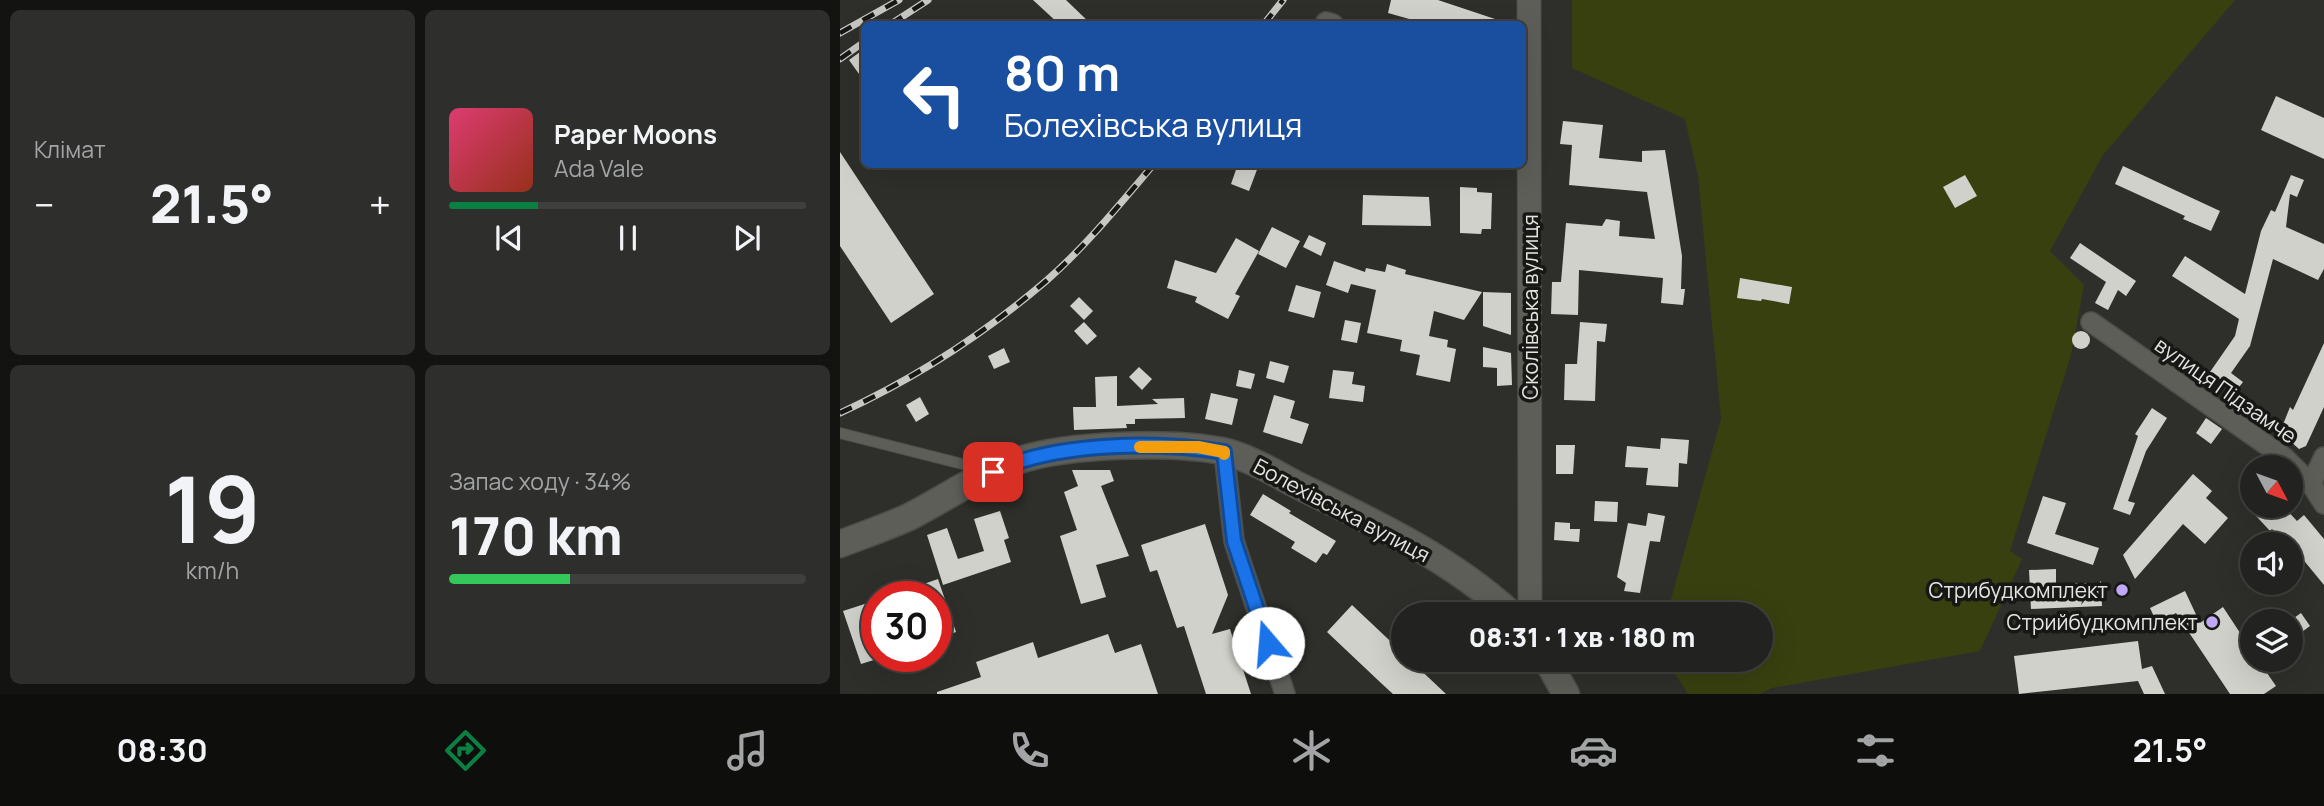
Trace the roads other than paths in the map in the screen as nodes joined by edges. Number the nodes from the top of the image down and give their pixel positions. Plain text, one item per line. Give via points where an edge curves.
1 (1529, 0) edge
2 (1526, 89) edge
3 (2091, 323) dead end
4 (840, 433) edge
5 (1224, 452) junction
6 (2324, 457) edge
7 (993, 472) junction
8 (2311, 484) junction
9 (2324, 505) edge
10 (840, 544) edge
11 (1496, 602) edge
12 (1530, 602) edge
13 (1554, 672) edge
14 (1285, 694) edge
15 (1566, 694) edge

1 - 2 street, Сколівська вулиця
2 - 12 street, Сколівська вулиця
3 - 8 street, вулиця Підзамче via 2285,458
4 - 7 lane
5 - 7 main road, Болехівська вулиця via 1167,446 1063,451 1015,461
5 - 11 main road, Болехівська вулиця via 1405,540
5 - 14 street via 1234,541
6 - 8 street
7 - 10 main road, Болехівська вулиця via 907,518
8 - 9 street, вулиця Підзамче
13 - 15 main road

